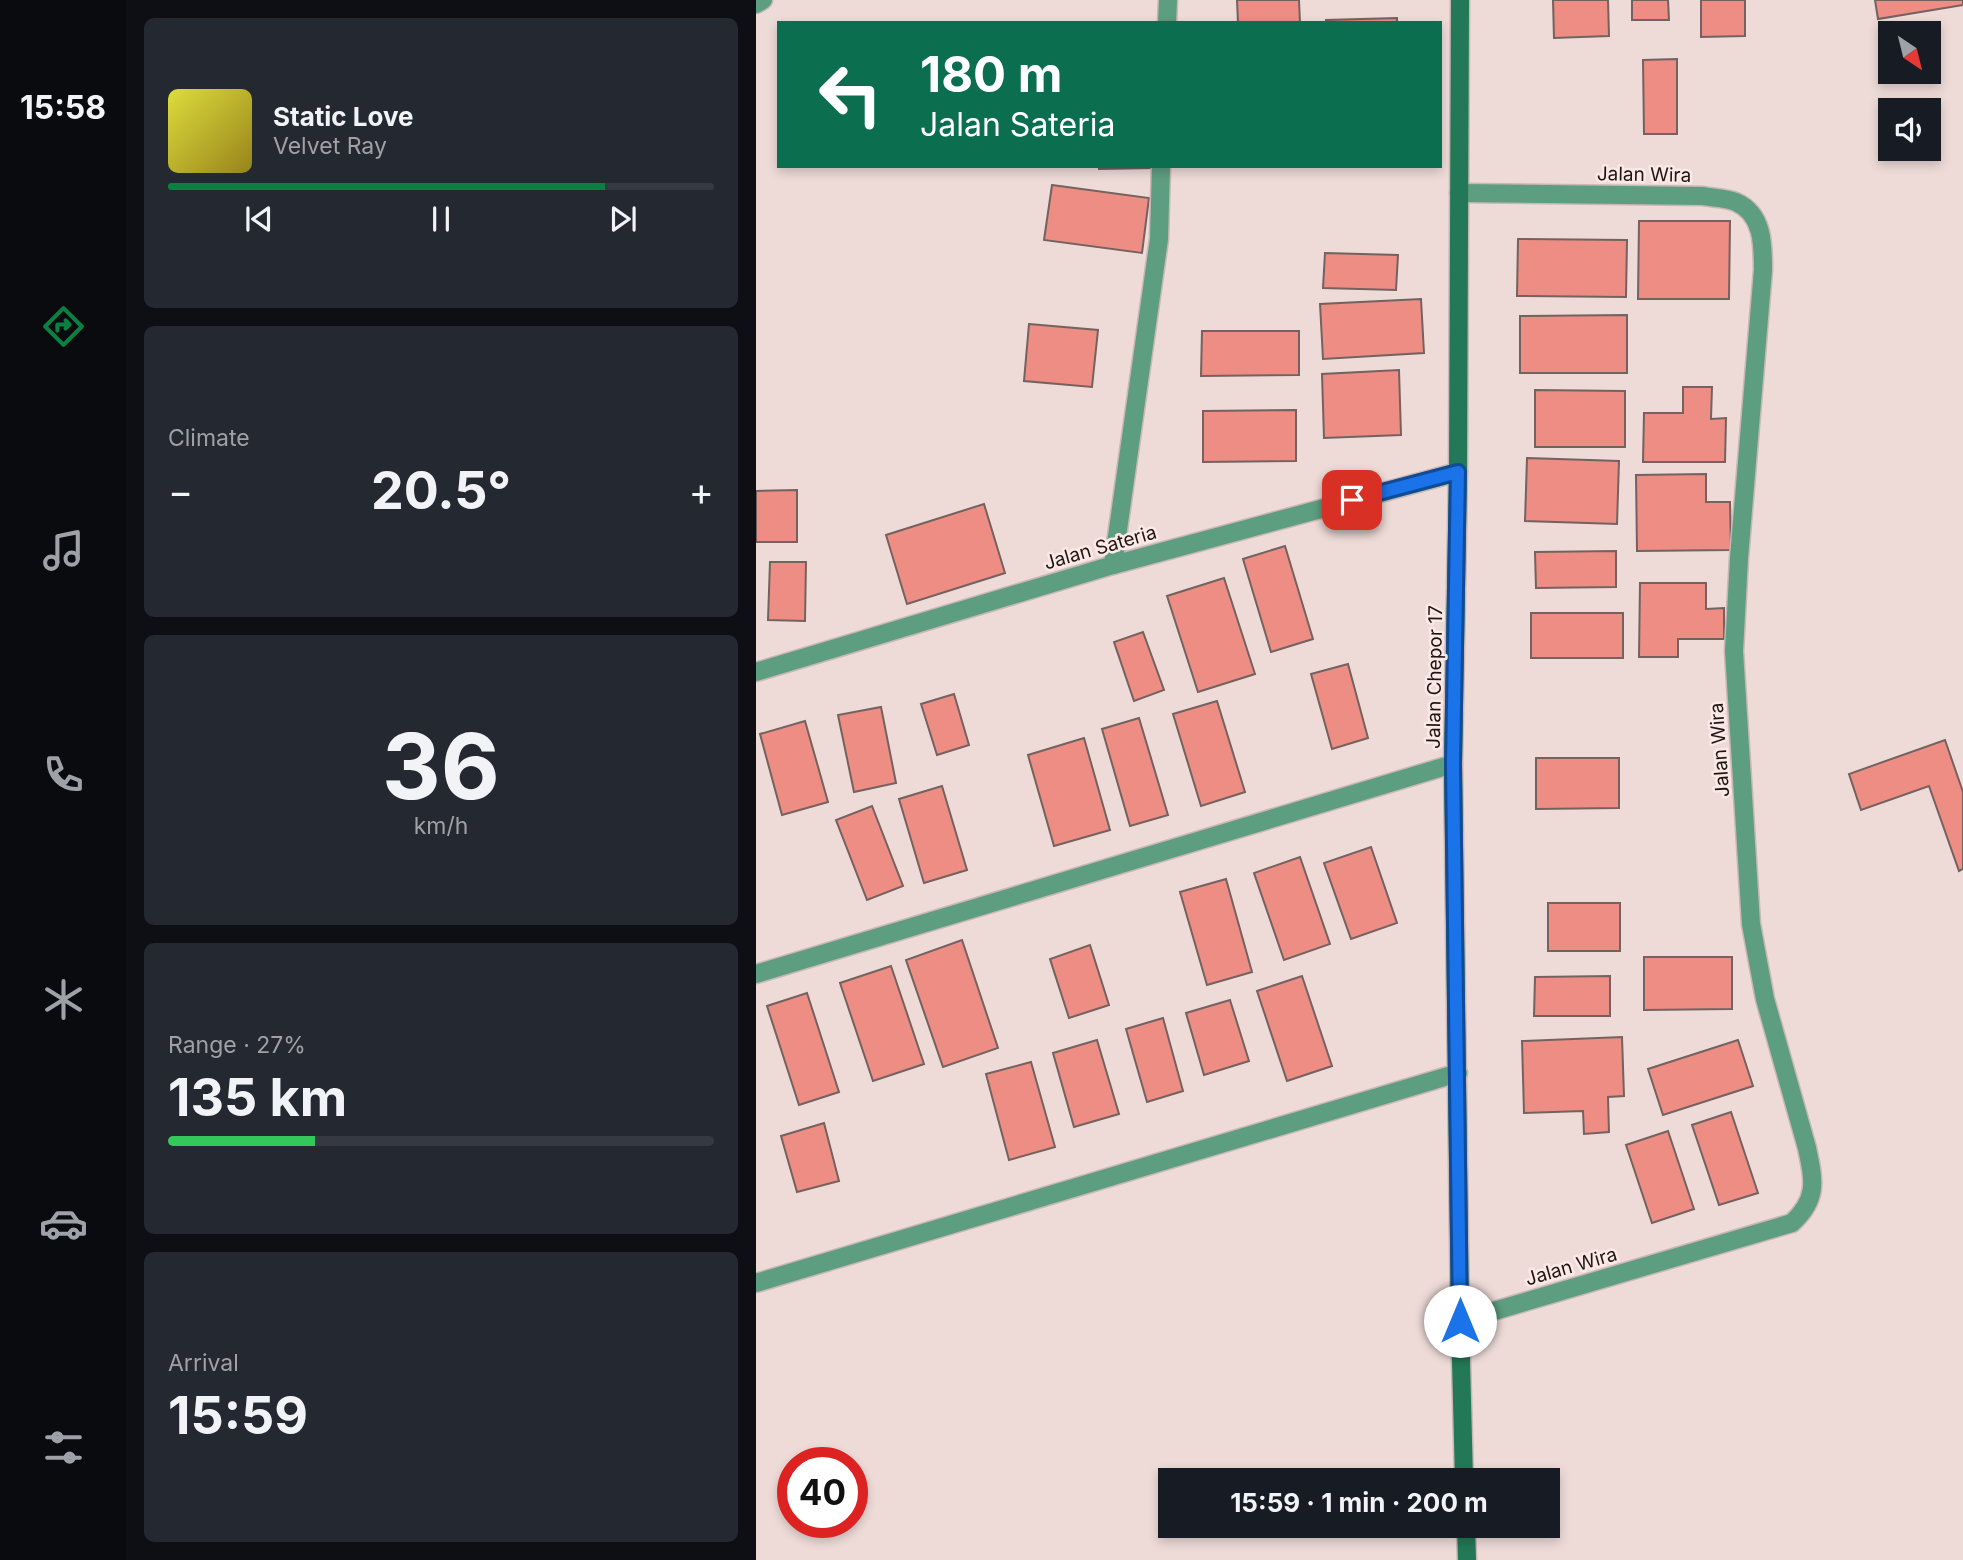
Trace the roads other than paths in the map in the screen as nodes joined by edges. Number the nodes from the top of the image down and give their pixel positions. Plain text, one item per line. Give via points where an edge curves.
1 (763, 0) edge
2 (1168, 0) edge
3 (1460, 0) edge
4 (756, 4) edge
5 (1167, 21) edge
6 (1161, 168) edge
7 (1459, 193) junction
8 (1458, 472) junction
9 (1113, 565) junction
10 (756, 672) edge
11 (1453, 764) junction
12 (756, 974) edge
13 (1458, 1073) junction
14 (756, 1283) edge
15 (1460, 1321) junction
16 (1464, 1468) edge
17 (1466, 1538) edge
18 (1467, 1560) edge

1 - 4 street
2 - 5 street
3 - 7 street, Jalan Chepor 17
6 - 9 street via 1158,239
7 - 8 street, Jalan Chepor 17
7 - 15 street, Jalan Wira via 1703,196 1745,208 1759,229 1763,270 1734,652 1751,924 1765,999 1813,1174 1811,1200 1792,1223
8 - 9 street, Jalan Sateria
8 - 11 street, Jalan Chepor 17
9 - 10 street, Jalan Sateria
11 - 12 street
11 - 13 street, Jalan Chepor 17
13 - 14 street
13 - 15 street, Jalan Chepor 17
15 - 16 street, Jalan Chepor 17
17 - 18 street

